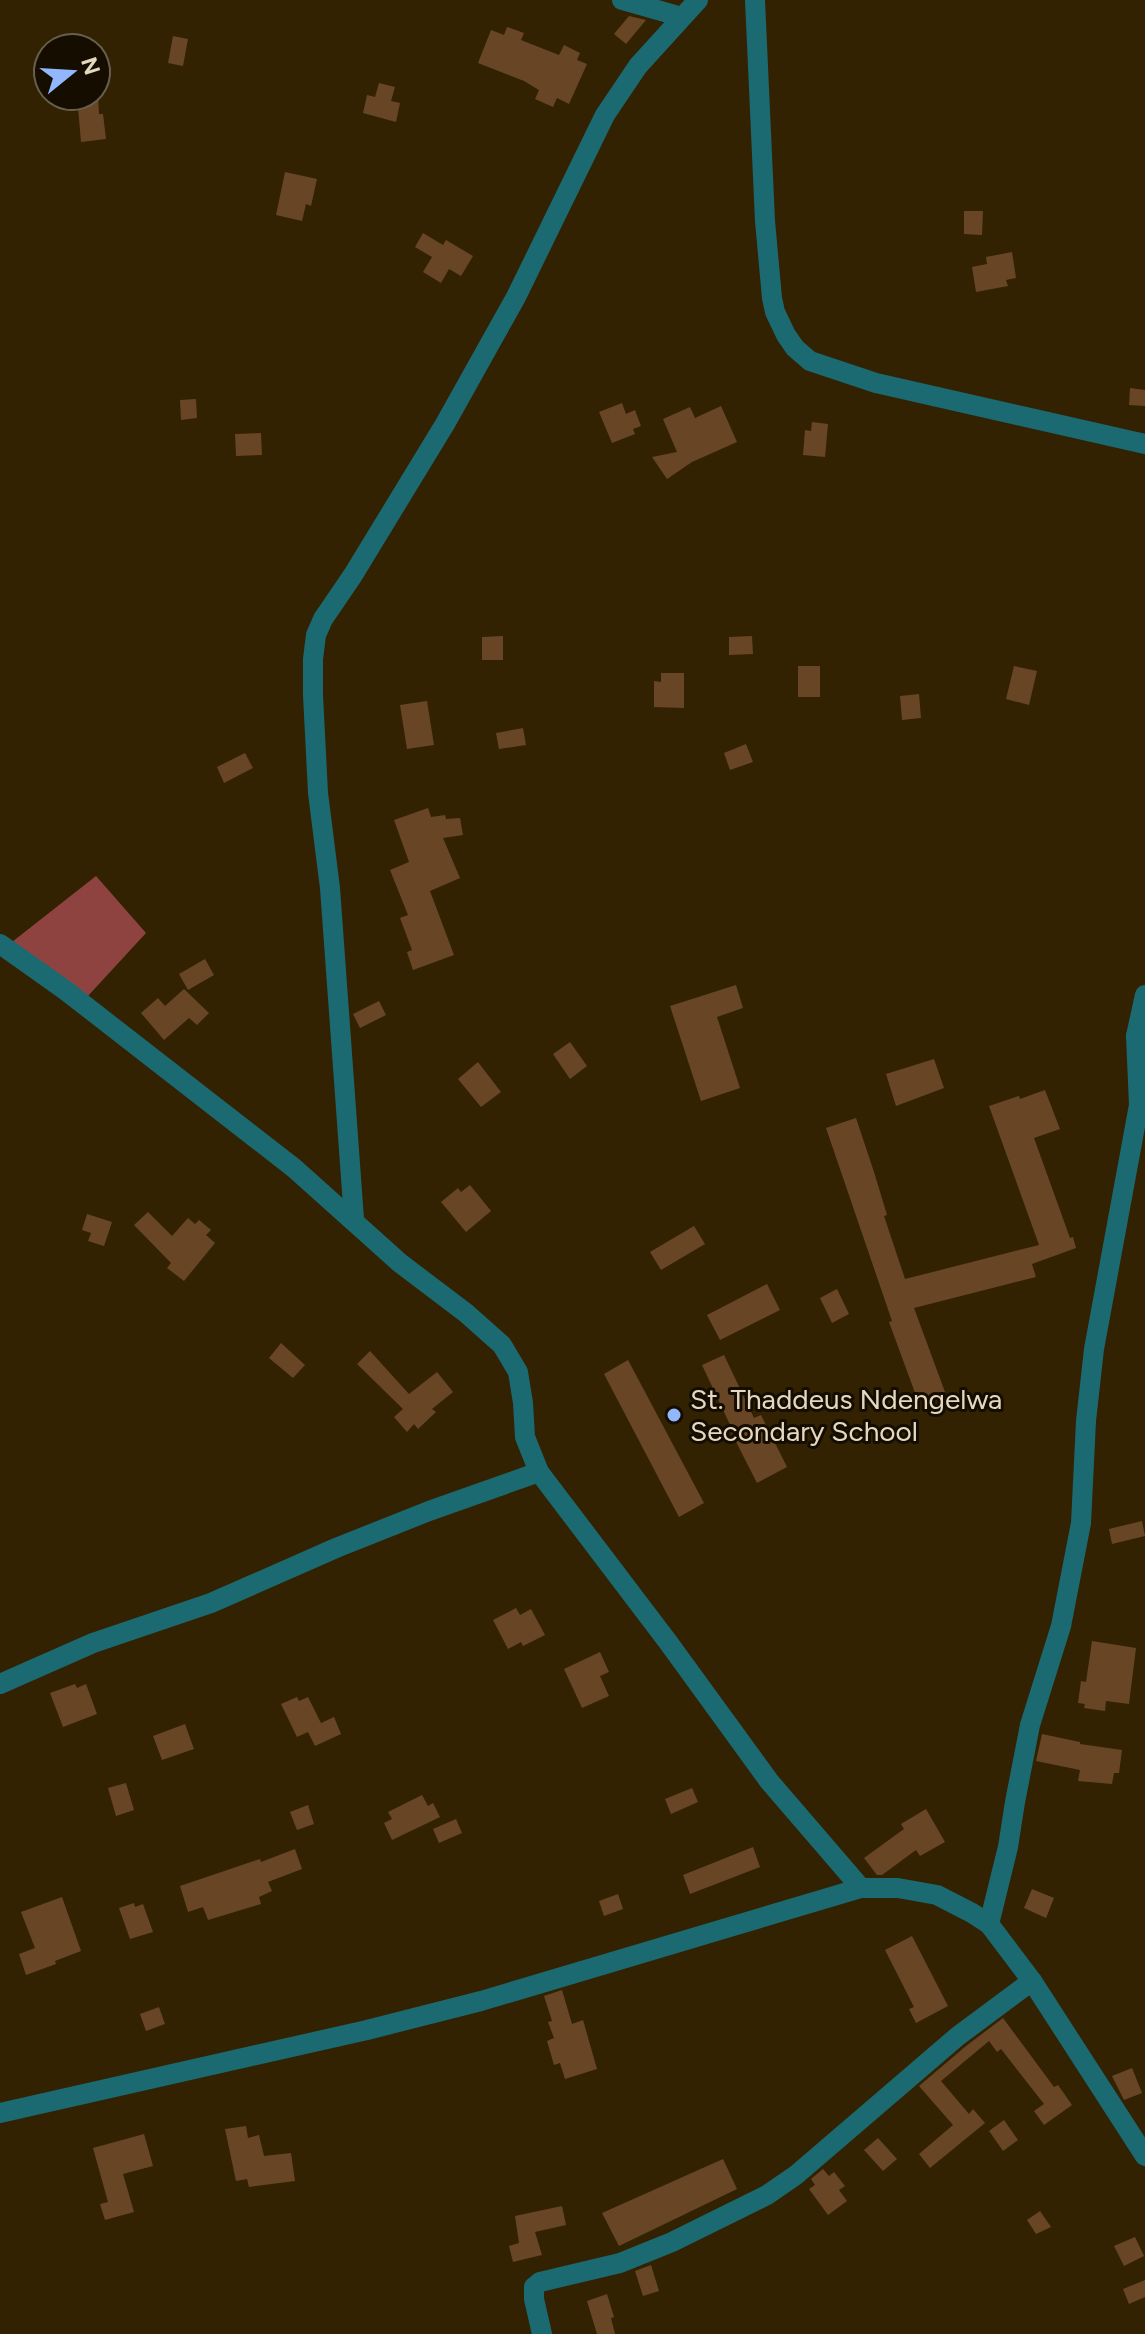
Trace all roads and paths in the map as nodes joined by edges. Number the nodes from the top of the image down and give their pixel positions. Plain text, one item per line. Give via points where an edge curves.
1 (622, 0) edge
2 (698, 0) edge
3 (755, 0) edge
4 (682, 17) junction
5 (1145, 444) edge
6 (0, 944) edge
7 (1145, 995) edge
8 (1140, 1035) edge
9 (354, 1219) junction
10 (539, 1472) junction
11 (0, 1684) edge
12 (861, 1888) junction
13 (989, 1924) junction
14 (1032, 1981) junction
15 (0, 2113) edge
16 (1145, 2156) edge
17 (542, 2334) edge

1 - 4 street
2 - 4 street
3 - 5 street via 772,298 795,348 810,361 876,383
4 - 9 street via 638,66 605,115 516,297 316,635 318,793
6 - 9 street
7 - 8 street
8 - 13 street via 1139,1105 1094,1349 1081,1523 1061,1626 1030,1725
9 - 10 street via 502,1345 518,1372 525,1437
10 - 11 street via 336,1548 211,1603 93,1643
10 - 12 street via 769,1781
12 - 13 street via 937,1895
12 - 15 street via 481,2001
13 - 14 street
14 - 16 street
14 - 17 street via 767,2195 620,2263 540,2282 534,2299

